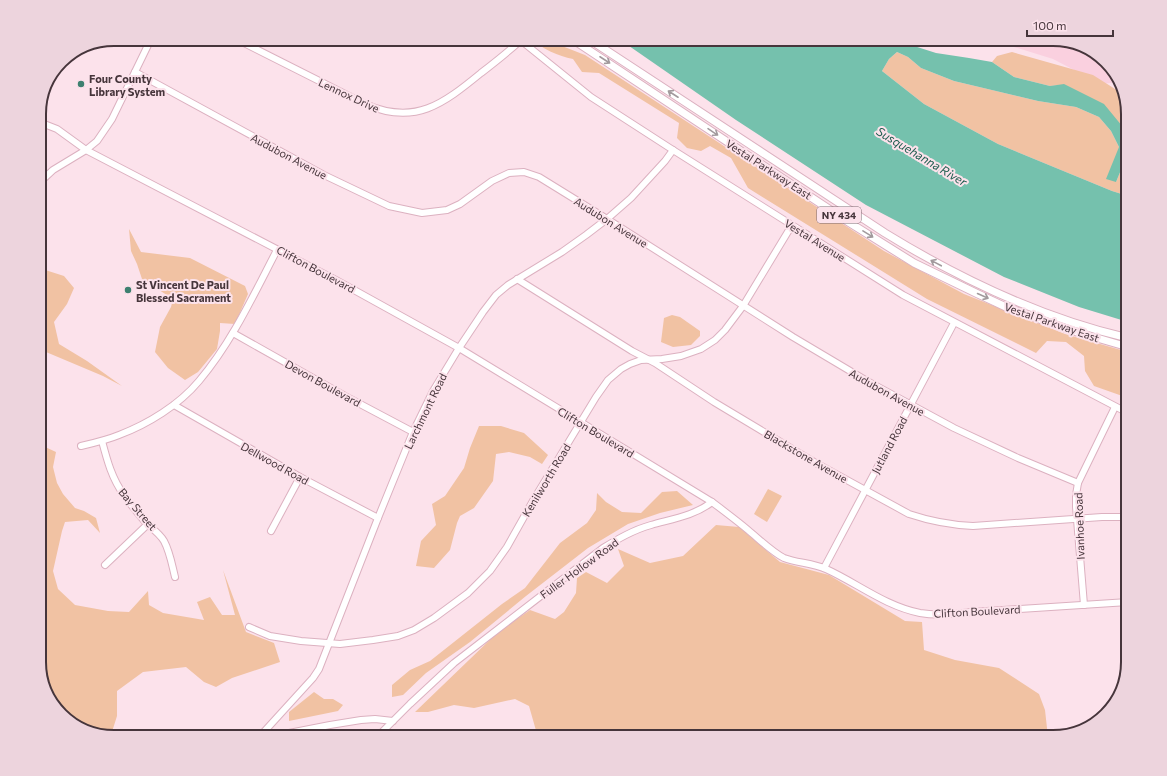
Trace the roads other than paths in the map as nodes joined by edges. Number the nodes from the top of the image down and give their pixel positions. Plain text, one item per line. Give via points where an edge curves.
1 (148, 46) edge
2 (250, 46) edge
3 (513, 46) edge
4 (527, 46) edge
5 (583, 46) edge
6 (600, 46) edge
7 (135, 72) junction
8 (46, 125) edge
9 (86, 150) junction
10 (673, 150) junction
11 (46, 176) edge
12 (607, 219) junction
13 (792, 225) junction
14 (278, 250) junction
15 (517, 279) junction
16 (743, 306) junction
17 (954, 323) junction
18 (233, 333) junction
19 (1121, 336) edge
20 (1121, 345) edge
21 (459, 348) junction
22 (649, 360) junction
23 (174, 405) junction
24 (911, 405) junction
25 (1115, 407) junction
26 (1121, 410) edge
27 (580, 422) junction
28 (413, 432) junction
29 (102, 441) junction
30 (81, 446) dead end
31 (300, 477) junction
32 (1078, 483) junction
33 (865, 489) junction
34 (712, 502) junction
35 (1121, 517) edge
36 (378, 518) junction
37 (1077, 519) junction
38 (148, 524) junction
39 (271, 531) dead end
40 (105, 565) dead end
41 (824, 568) junction
42 (175, 577) dead end
43 (1121, 602) edge
44 (1084, 605) junction
45 (249, 627) dead end
46 (330, 643) junction
47 (393, 721) junction
48 (266, 730) edge
49 (304, 730) edge
50 (384, 730) edge

1 - 7 street
2 - 3 street, Lennox Drive via 365,104 385,112 401,113 427,109 444,101
4 - 10 street, Vestal Avenue via 591,97
5 -> 20 main road, Vestal Parkway East / NY 434 via 850,223 914,262 1008,308
19 -> 6 main road, Vestal Parkway East / NY 434 via 1076,323 1017,301 952,272 885,233
7 - 9 street via 112,119
7 - 12 street, Audubon Avenue via 324,175 389,206 422,213 447,210 502,175 517,172 539,177
8 - 9 street, Clifton Boulevard via 61,131
9 - 11 street
9 - 14 street, Clifton Boulevard
10 - 12 street, Larchmont Road via 630,198
10 - 13 street, Vestal Avenue
12 - 15 street, Larchmont Road via 586,236
12 - 16 street, Audubon Avenue
13 - 16 street, Kenilworth Road
13 - 17 street, Vestal Avenue via 903,295
14 - 18 street
14 - 21 street, Clifton Boulevard
15 - 21 street, Larchmont Road via 490,302
15 - 22 street, Blackstone Avenue
16 - 22 street, Kenilworth Road via 725,330 709,344 681,356
16 - 24 street, Audubon Avenue
17 - 24 street, Jutland Road
17 - 25 street, Vestal Avenue
18 - 23 street via 198,382
18 - 28 street, Devon Boulevard
21 - 27 street, Clifton Boulevard
21 - 28 street, Larchmont Road via 433,391
22 - 27 street, Kenilworth Road via 630,364 613,375
22 - 33 street, Blackstone Avenue via 814,462
23 - 29 street via 132,430
23 - 31 street, Dellwood Road
24 - 32 street, Audubon Avenue via 1018,458
24 - 33 street, Jutland Road
25 - 26 street, Vestal Avenue
25 - 32 street, Ivanhoe Road
27 - 34 street, Clifton Boulevard
27 - 46 street, Kenilworth Road via 507,547 490,571 468,593 434,618 398,636 340,644
28 - 36 street, Larchmont Road
29 - 30 street
29 - 38 street, Bay Street via 112,476 124,496
31 - 36 street, Dellwood Road
31 - 39 street
32 - 37 street, Ivanhoe Road
33 - 37 street, Blackstone Avenue via 909,514 952,525 980,526
33 - 41 street, Jutland Road
34 - 41 street, Clifton Boulevard via 784,558
34 - 47 street, Fuller Hollow Road via 691,513 635,530 603,548 459,659
35 - 37 street, Blackstone Avenue
36 - 46 street, Larchmont Road
37 - 44 street, Ivanhoe Road
38 - 40 street
38 - 42 street, Bay Street via 164,541
41 - 44 street, Clifton Boulevard via 878,598 920,613 948,615
43 - 44 street, Clifton Boulevard
45 - 46 street, Kenilworth Road via 277,638
46 - 48 street, Larchmont Road via 314,678
47 - 49 street via 361,720
47 - 50 street, Fuller Hollow Road

